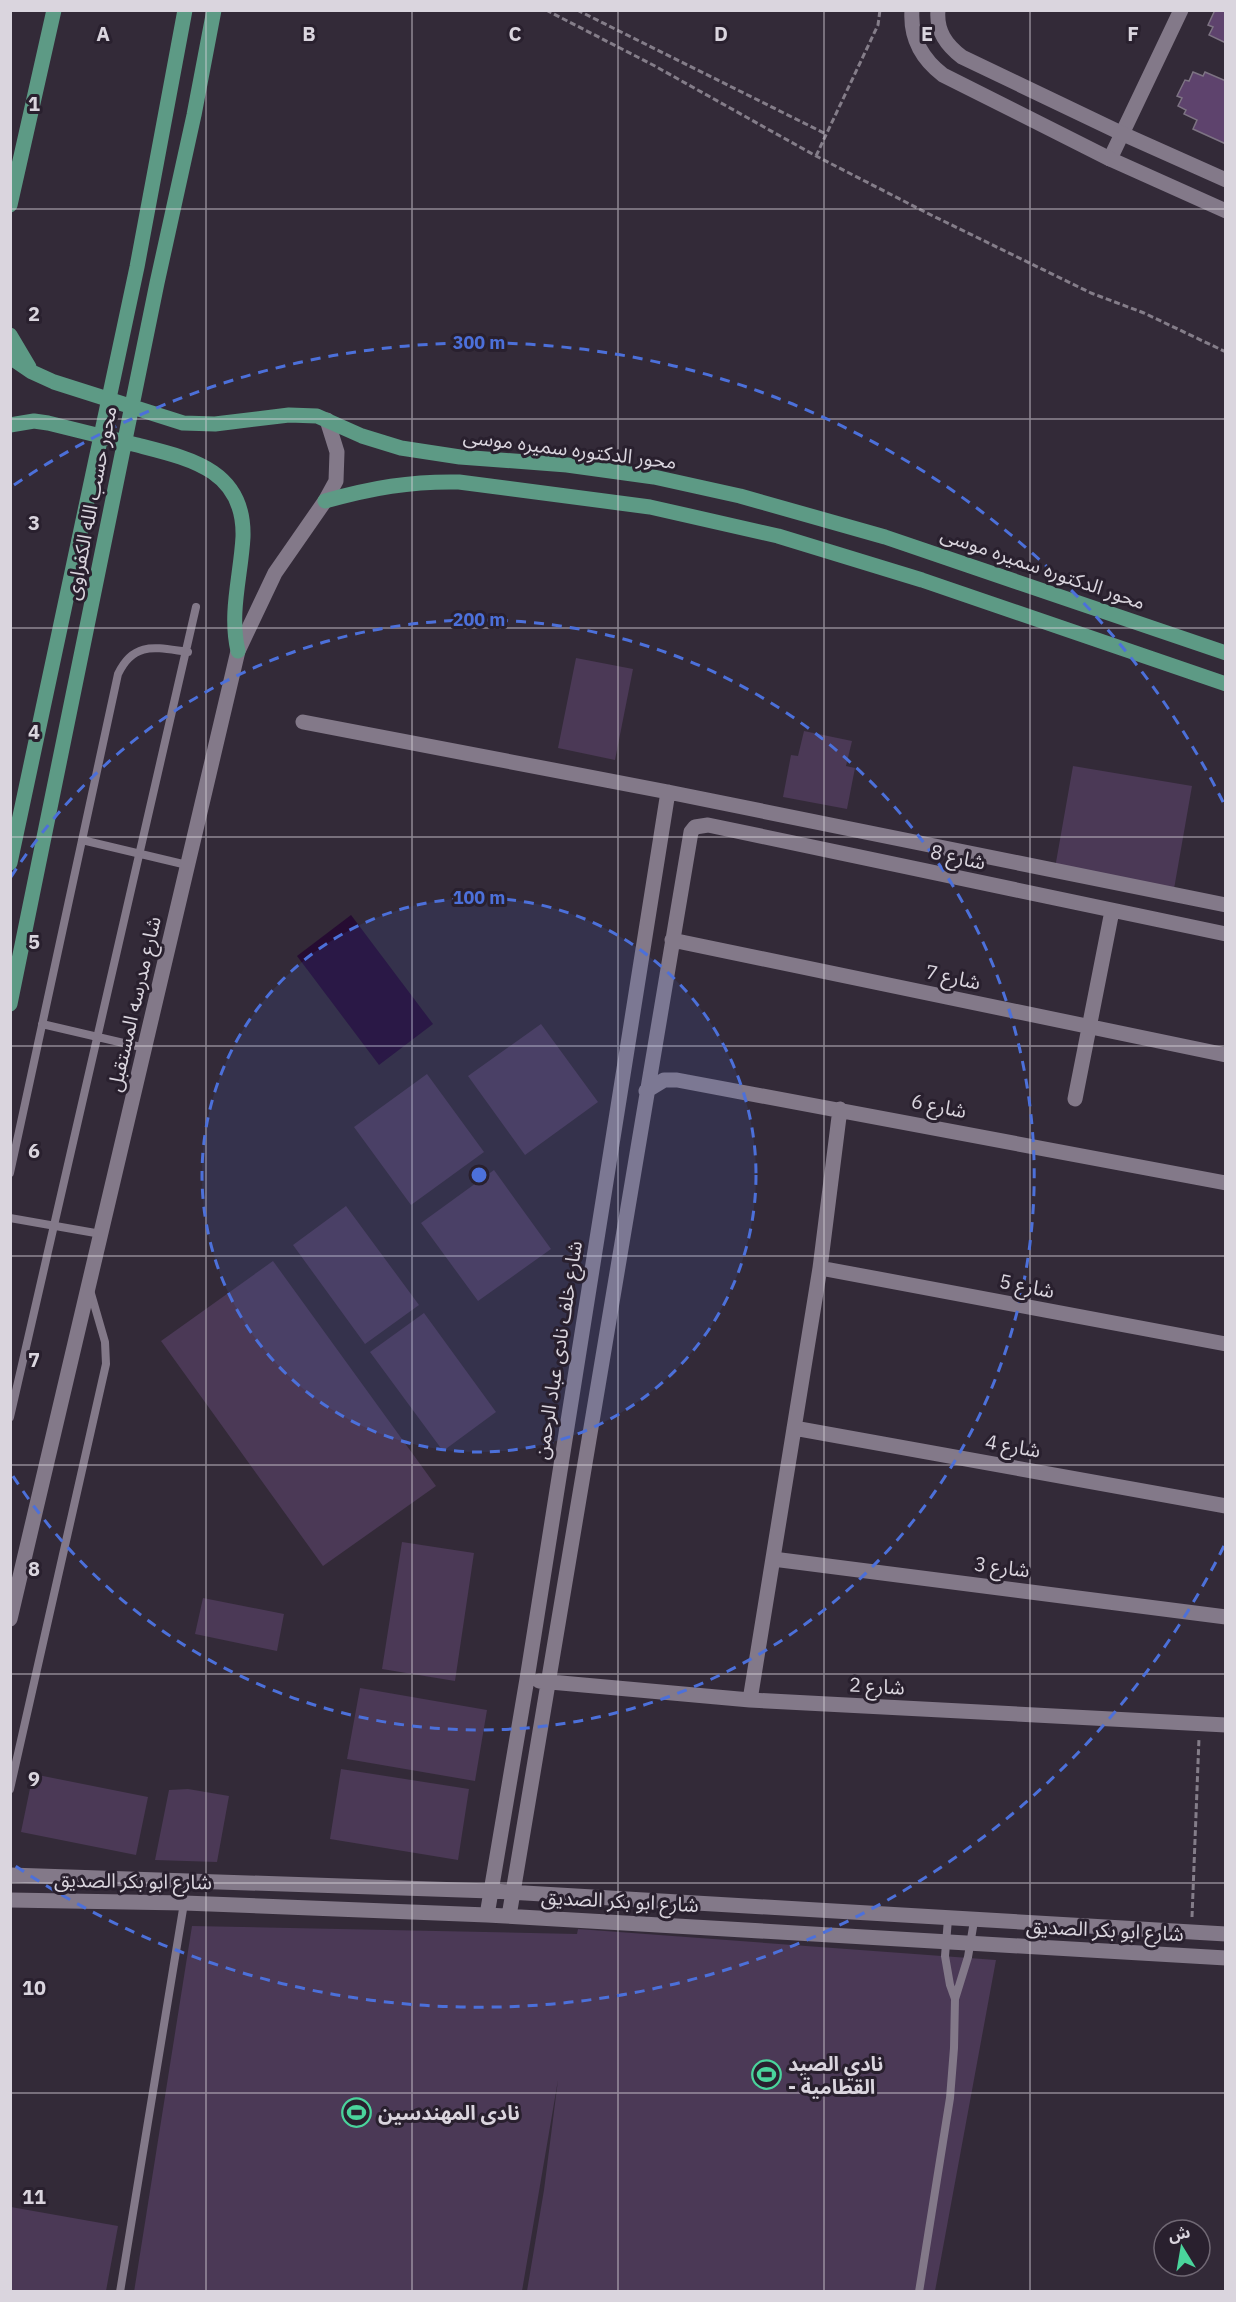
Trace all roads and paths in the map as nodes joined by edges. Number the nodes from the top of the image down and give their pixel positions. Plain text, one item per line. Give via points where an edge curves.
1 (54, 10) edge
2 (185, 10) edge
3 (214, 10) edge
4 (546, 10) edge
5 (577, 10) edge
6 (880, 10) edge
7 (912, 10) edge
8 (938, 10) edge
9 (1181, 10) edge
10 (826, 134) junction
11 (1123, 134) junction
12 (816, 156) junction
13 (1110, 159) junction
14 (1226, 180) edge
15 (10, 205) edge
16 (1226, 211) edge
17 (10, 335) edge
18 (1226, 352) edge
19 (10, 357) edge
20 (32, 372) junction
21 (327, 420) junction
22 (10, 425) edge
23 (325, 501) junction
24 (196, 607) dead end
25 (238, 651) junction
26 (188, 652) junction
27 (1226, 653) edge
28 (1226, 684) edge
29 (303, 722) dead end
30 (668, 792) junction
31 (82, 840) junction
32 (140, 854) junction
33 (10, 863) edge
34 (187, 865) junction
35 (1226, 905) edge
36 (1112, 911) junction
37 (1226, 934) edge
38 (672, 940) junction
39 (10, 1004) edge
40 (42, 1024) junction
41 (1089, 1027) junction
42 (97, 1037) junction
43 (146, 1048) junction
44 (1226, 1055) edge
45 (624, 1071) junction
46 (647, 1084) junction
47 (1075, 1099) dead end
48 (840, 1109) junction
49 (10, 1173) edge
50 (1226, 1183) edge
51 (10, 1218) edge
52 (54, 1225) junction
53 (101, 1234) junction
54 (820, 1268) junction
55 (88, 1287) junction
56 (1226, 1344) edge
57 (10, 1417) edge
58 (794, 1428) junction
59 (1226, 1506) edge
60 (773, 1558) junction
61 (13, 1598) edge
62 (1226, 1617) edge
63 (10, 1619) edge
64 (527, 1679) junction
65 (548, 1682) junction
66 (750, 1700) junction
67 (1200, 1724) junction
68 (1226, 1725) edge
69 (10, 1789) edge
70 (10, 1875) edge
71 (491, 1891) junction
72 (512, 1893) junction
73 (10, 1900) edge
74 (184, 1903) junction
75 (487, 1914) junction
76 (508, 1916) junction
77 (948, 1919) junction
78 (974, 1921) junction
79 (1192, 1932) junction
80 (1226, 1934) edge
81 (946, 1941) junction
82 (972, 1943) junction
83 (1226, 1958) edge
84 (955, 1999) junction
85 (120, 2292) edge
86 (919, 2292) edge

1 - 15 main road
2 - 33 main road, محور حسب الله الكفراوى via 137,267
3 - 39 main road, محور حسب الله الكفراوى
4 - 12 path
5 - 10 path
6 - 10 path via 878,25
7 - 13 street via 912,27 920,50 943,75
8 - 11 street via 941,34 962,57
9 - 11 street
10 - 12 path
11 - 13 street
11 - 14 street
12 - 18 path via 1044,271
13 - 16 street
17 - 20 main road
19 - 20 main road, محور الدكتوره سميره موسى
20 - 21 main road, محور الدكتوره سميره موسى via 183,423 215,424 289,415
21 - 23 street, شارع مدرسه المستقبل via 339,461 336,481
21 - 27 main road, محور الدكتوره سميره موسى via 377,442 411,450 654,477 741,496 885,537
22 - 25 main road via 48,423 182,457 217,474 236,499 241,515 234,626
23 - 25 street, شارع مدرسه المستقبل via 274,573
23 - 28 main road via 384,486 439,481 650,507 778,536 934,583
24 - 26 lane
25 - 34 street, شارع مدرسه المستقبل
26 - 31 lane via 142,649 124,661
26 - 32 lane
29 - 30 street
30 - 35 street
30 - 45 street, شارع خلف نادى عباد الرحمن
31 - 32 lane
31 - 40 lane
32 - 34 lane
32 - 42 lane
34 - 43 street, شارع مدرسه المستقبل
36 - 37 street, شارع 8
36 - 38 street, شارع 8 via 708,825 695,827 689,838
36 - 41 street
38 - 41 street, شارع 7
38 - 46 street
40 - 42 lane
40 - 49 lane
41 - 44 street, شارع 7
41 - 47 street
42 - 43 lane
42 - 52 lane
43 - 53 street, شارع مدرسه المستقبل
45 - 46 street
45 - 64 street, شارع خلف نادى عباد الرحمن
46 - 48 street, شارع 6 via 672,1079
46 - 65 street
48 - 50 street, شارع 6
48 - 54 street
51 - 52 lane
52 - 53 lane
52 - 57 lane
53 - 55 street, شارع مدرسه المستقبل
54 - 56 street, شارع 5
54 - 58 street
55 - 61 street, شارع مدرسه المستقبل
55 - 69 lane via 105,1342 106,1364
58 - 59 street, شارع 4
58 - 60 street
60 - 62 street, شارع 3
60 - 66 street
61 - 63 street, شارع مدرسه المستقبل
64 - 65 street, شارع 2
64 - 71 street, شارع خلف نادى عباد الرحمن
65 - 66 street, شارع 2
65 - 72 street
66 - 67 street, شارع 2
67 - 68 street, شارع 2
67 - 79 path
70 - 71 street, شارع ابو بكر الصديق
71 - 72 street, شارع ابو بكر الصديق
71 - 75 street, شارع خلف نادى عباد الرحمن
72 - 76 street
72 - 77 street, شارع ابو بكر الصديق
73 - 74 street, شارع ابو بكر الصديق
74 - 75 street, شارع ابو بكر الصديق
74 - 85 lane
75 - 76 street, شارع ابو بكر الصديق
76 - 81 street, شارع ابو بكر الصديق
77 - 78 street, شارع ابو بكر الصديق
77 - 81 lane
78 - 79 street, شارع ابو بكر الصديق
78 - 82 lane
79 - 80 street, شارع ابو بكر الصديق
81 - 82 street, شارع ابو بكر الصديق
81 - 84 lane via 947,1971
82 - 83 street, شارع ابو بكر الصديق
82 - 84 lane
84 - 86 lane via 950,2098

